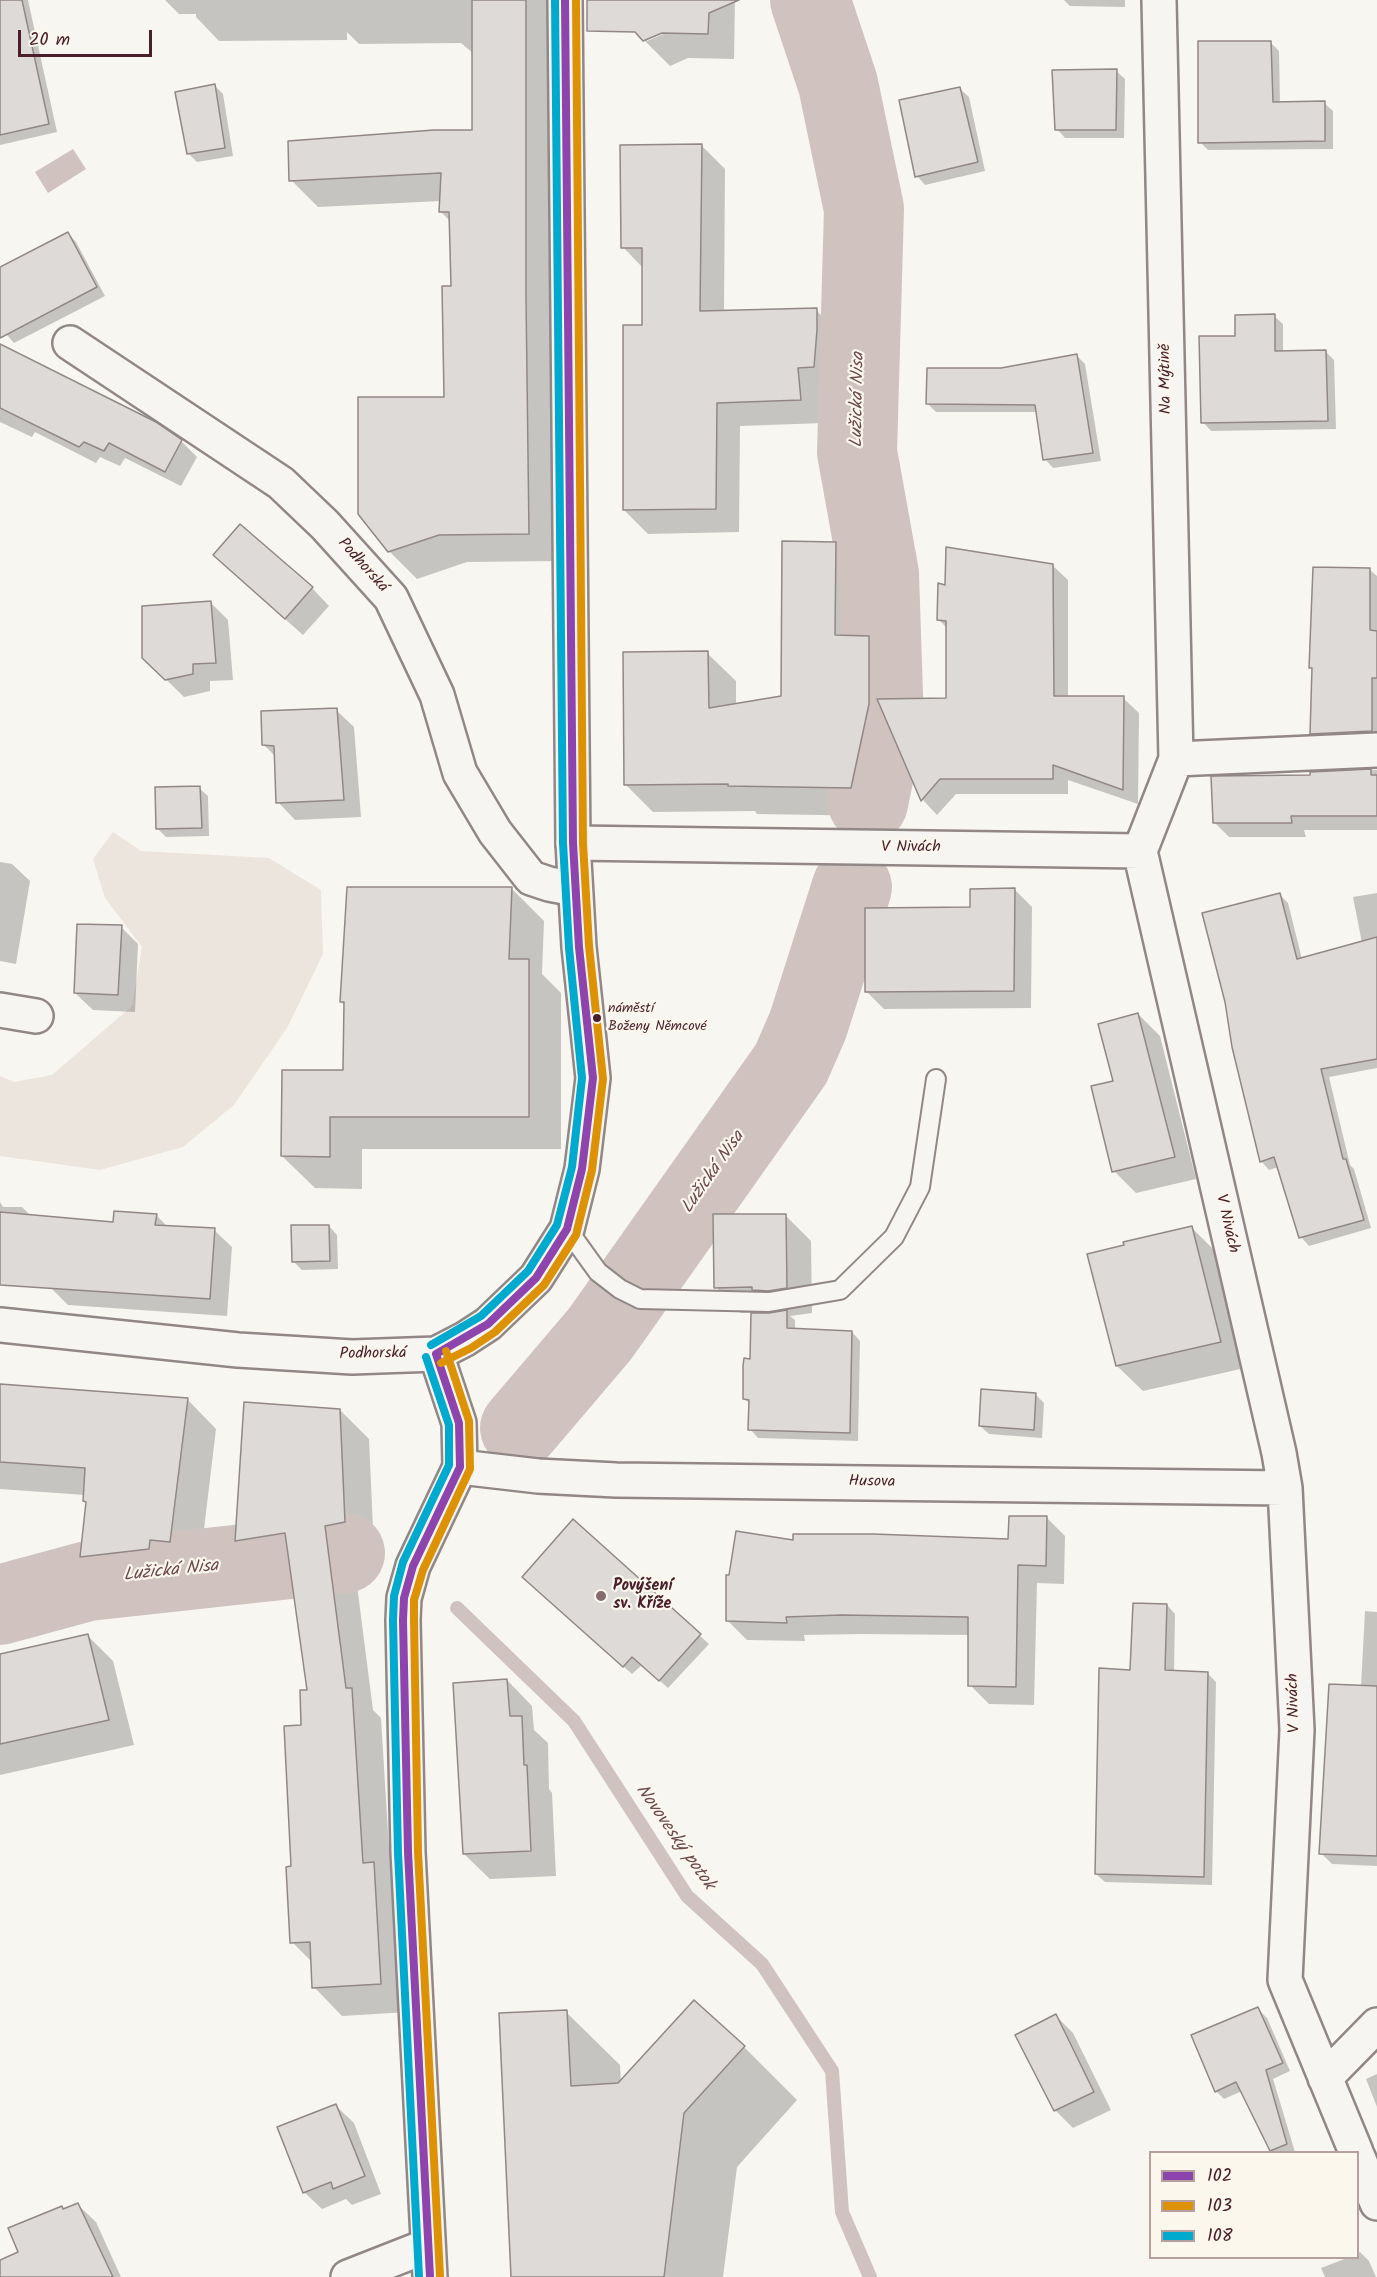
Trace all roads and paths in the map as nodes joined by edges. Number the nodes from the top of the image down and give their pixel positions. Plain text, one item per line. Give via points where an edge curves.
1 (565, 0) edge
2 (1159, 0) edge
3 (70, 343) dead end
4 (1377, 750) edge
5 (1176, 759) junction
6 (573, 843) junction
7 (1140, 850) junction
8 (575, 889) junction
9 (0, 1010) edge
10 (36, 1016) dead end
11 (936, 1079) dead end
12 (567, 1228) junction
13 (0, 1325) edge
14 (436, 1354) junction
15 (460, 1467) junction
16 (1285, 1488) junction
17 (1377, 2025) edge
18 (1324, 2078) junction
19 (1356, 2151) edge
20 (1359, 2159) edge
21 (1377, 2203) edge
22 (429, 2262) edge
23 (348, 2277) edge

1 - 6 street, Podhorská
2 - 5 street, Na Mýtině
3 - 8 street, Podhorská via 281,483 325,525 391,598 437,695 460,773 495,832 531,878
4 - 5 street
5 - 7 street, Na Mýtině
6 - 7 street, V Nivách
6 - 8 street, Podhorská
7 - 16 street, V Nivách
8 - 12 street, Podhorská via 593,1078 582,1169
9 - 10 street
11 - 12 lane via 920,1187 894,1237 840,1290 769,1302 640,1299 598,1272
12 - 14 street, Podhorská via 536,1278 488,1324
13 - 14 street, Podhorská via 261,1352 352,1357
14 - 15 street via 459,1423
15 - 16 street, Husova via 616,1480
15 - 22 street via 413,1566 404,1598 403,1620 408,1852
16 - 18 street, V Nivách via 1297,1730 1285,1980
17 - 18 street
18 - 19 street, V Nivách
20 - 21 street
22 - 23 street

